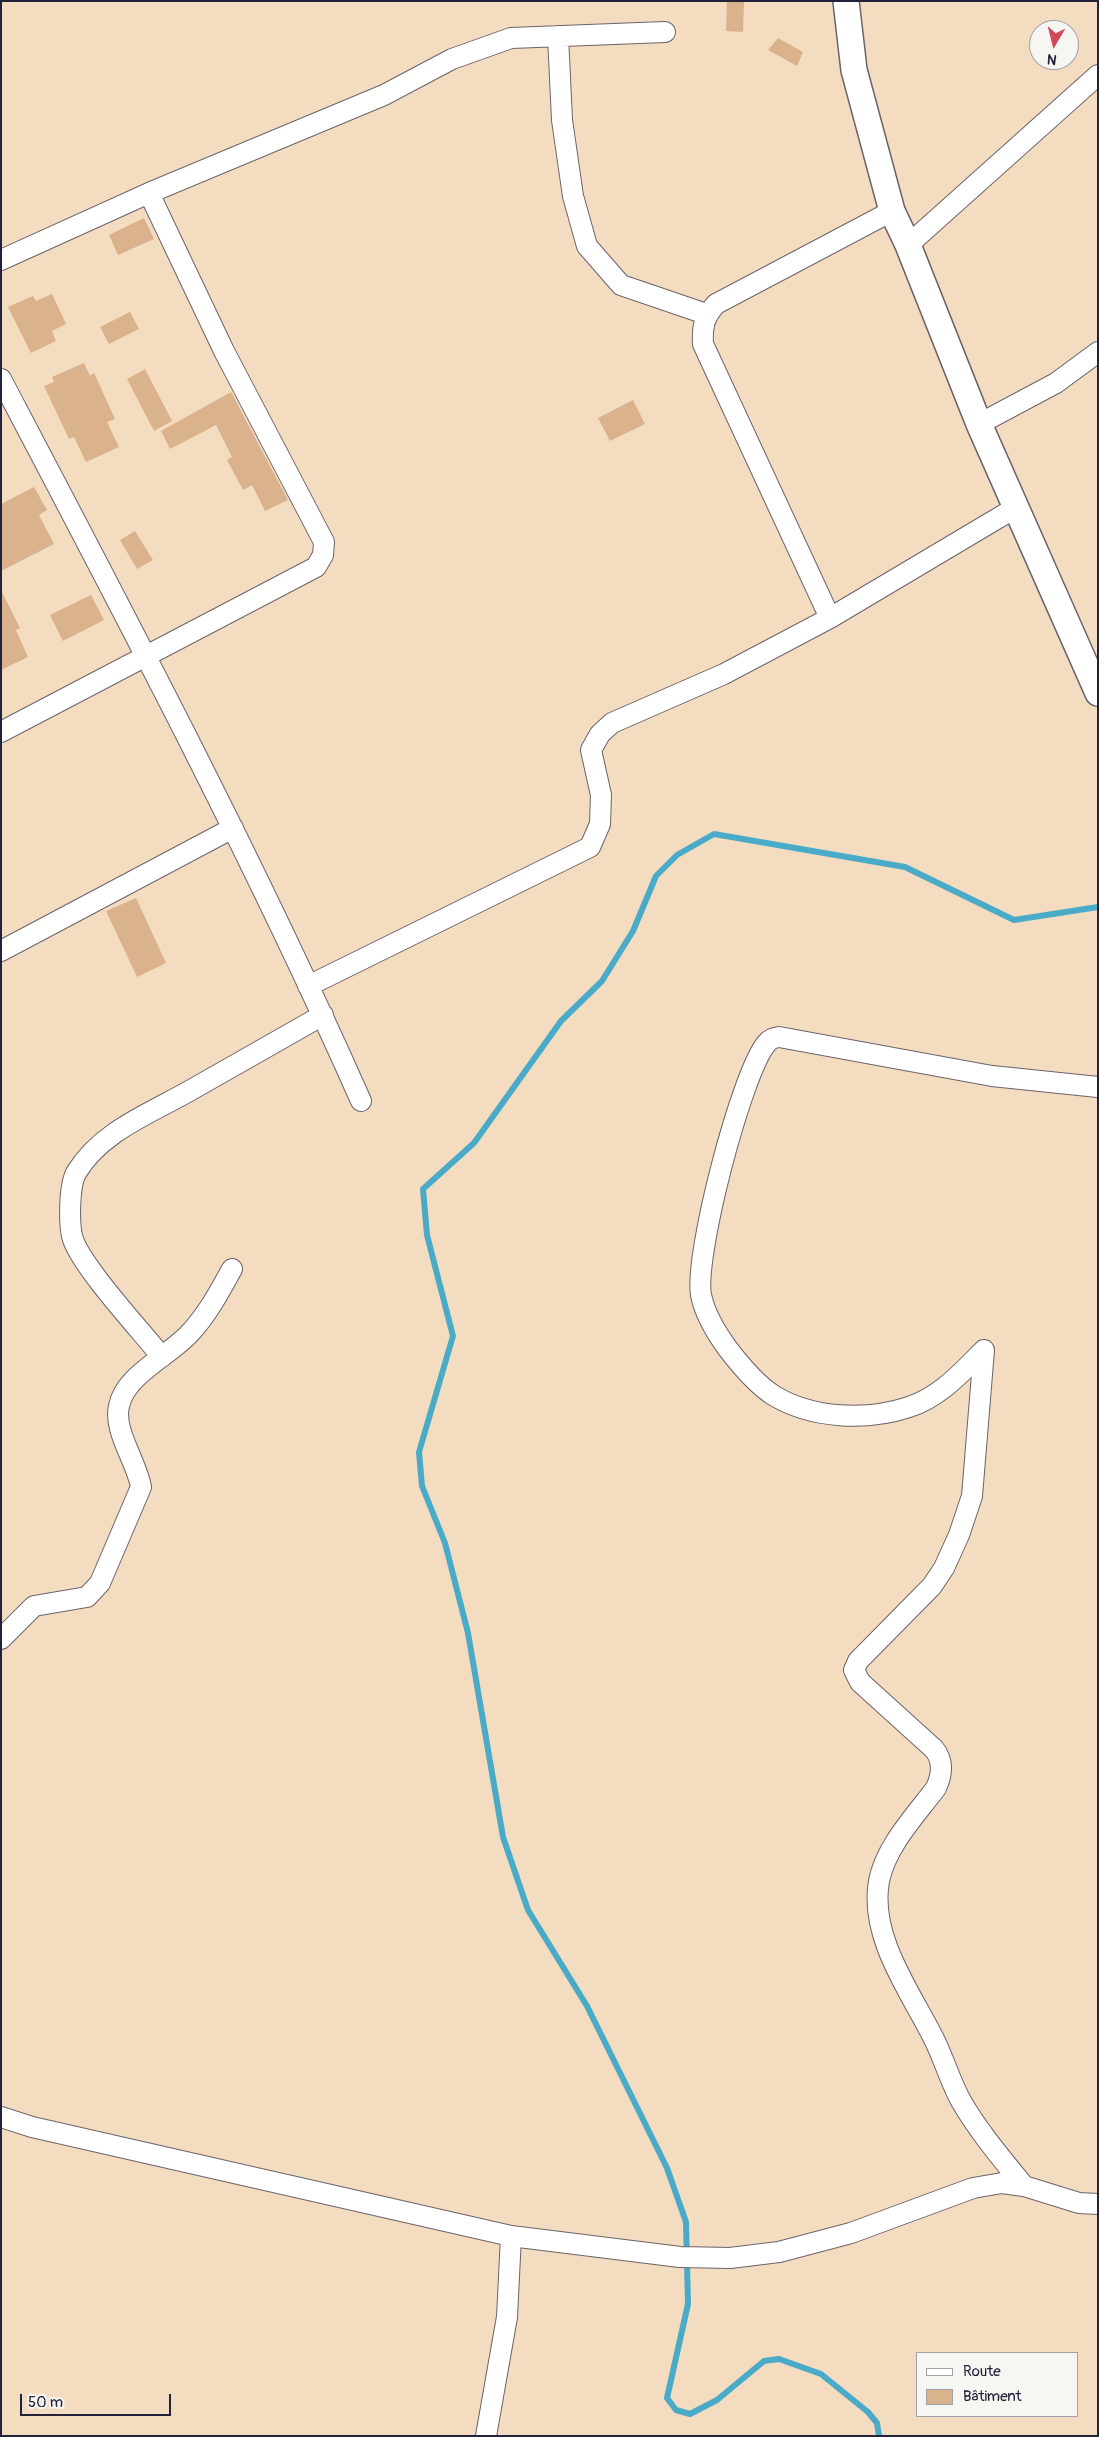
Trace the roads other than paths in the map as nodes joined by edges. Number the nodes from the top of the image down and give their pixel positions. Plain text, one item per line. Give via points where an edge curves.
1 (846, 1) edge
2 (665, 32) dead end
3 (558, 36) junction
4 (1098, 75) edge
5 (149, 193) junction
6 (892, 211) junction
7 (908, 245) junction
8 (1, 260) edge
9 (706, 314) junction
10 (1098, 352) edge
11 (1, 380) edge
12 (979, 424) junction
13 (1014, 508) junction
14 (830, 618) junction
15 (146, 655) junction
16 (1098, 693) edge
17 (1, 732) edge
18 (232, 828) junction
19 (1, 951) edge
20 (308, 986) junction
21 (323, 1015) junction
22 (1098, 1088) edge
23 (361, 1101) dead end
24 (232, 1269) dead end
25 (162, 1358) junction
26 (1, 1638) edge
27 (1, 2117) edge
28 (1024, 2186) junction
29 (1098, 2204) edge
30 (511, 2236) junction
31 (486, 2436) edge

1 - 6 street via 854,70
2 - 3 street
3 - 5 street via 511,38 452,59 384,95
3 - 9 street via 562,120 573,196 587,246 621,286
4 - 7 street
5 - 8 street
5 - 15 street via 224,352 324,542 323,555 316,568
6 - 7 street
6 - 9 street via 716,304
7 - 12 street
9 - 14 street via 702,328 703,344
10 - 12 street via 1056,383
11 - 15 street
12 - 13 street
13 - 14 street
13 - 16 street
14 - 20 street via 724,674 612,723 600,734 591,750 601,795 600,824 590,847
15 - 17 street
15 - 18 street
18 - 19 street
18 - 20 street
20 - 21 street
21 - 23 street
21 - 25 street via 172,1101 125,1124 92,1153 75,1174 70,1202 72,1238 91,1268
22 - 28 street via 992,1076 772,1038 761,1052 748,1082 714,1195 702,1258 701,1295 722,1341 742,1367 773,1394 796,1406 865,1416 910,1407 940,1391 984,1350 972,1496 959,1535 932,1586 858,1661 854,1670 860,1682 940,1756 940,1779 936,1788 898,1840 879,1881 878,1909 882,1934 960,2100
24 - 25 street via 191,1332
25 - 26 street via 127,1386 118,1407 121,1430 138,1473 140,1487 100,1583 88,1597 34,1606
27 - 30 street via 32,2127
28 - 29 street via 1079,2203
28 - 30 street via 1002,2183 973,2188 851,2234 778,2252 730,2258 641,2254
30 - 31 street via 507,2317

